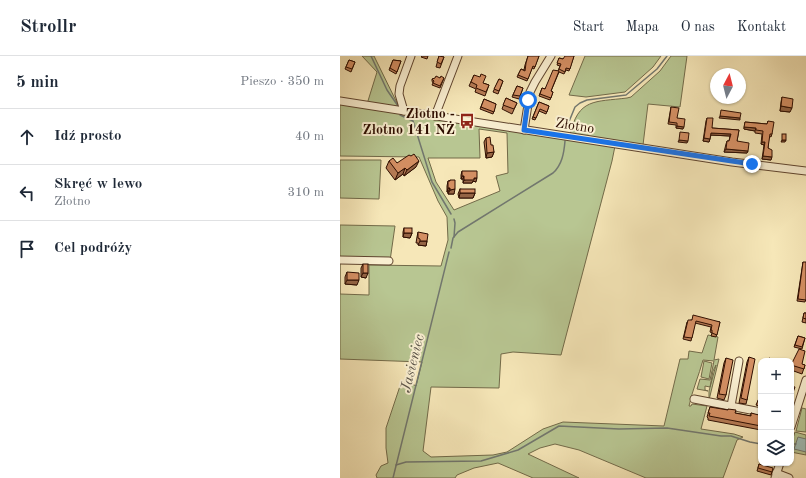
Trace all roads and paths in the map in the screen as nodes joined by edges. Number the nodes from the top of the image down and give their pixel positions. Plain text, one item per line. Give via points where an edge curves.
1 (411, 56) edge
2 (458, 56) edge
3 (551, 56) edge
4 (340, 101) edge
5 (404, 111) junction
6 (435, 116) junction
7 (524, 130) junction
8 (806, 171) edge
9 (340, 260) edge
10 (389, 262) dead end
11 (739, 361) dead end
12 (806, 380) edge
13 (694, 399) dead end
14 (731, 406) junction
15 (758, 411) edge
16 (794, 413) edge
17 (779, 466) edge
18 (776, 476) edge
19 (789, 478) edge

1 - 5 street via 400,86 399,94
2 - 6 street
3 - 7 street via 530,92
4 - 5 street, Złotno
5 - 6 street, Złotno
6 - 7 street, Złotno
7 - 8 street, Złotno
9 - 10 street
11 - 14 street
12 - 16 street
13 - 14 street
14 - 15 street
17 - 18 street
18 - 19 street

